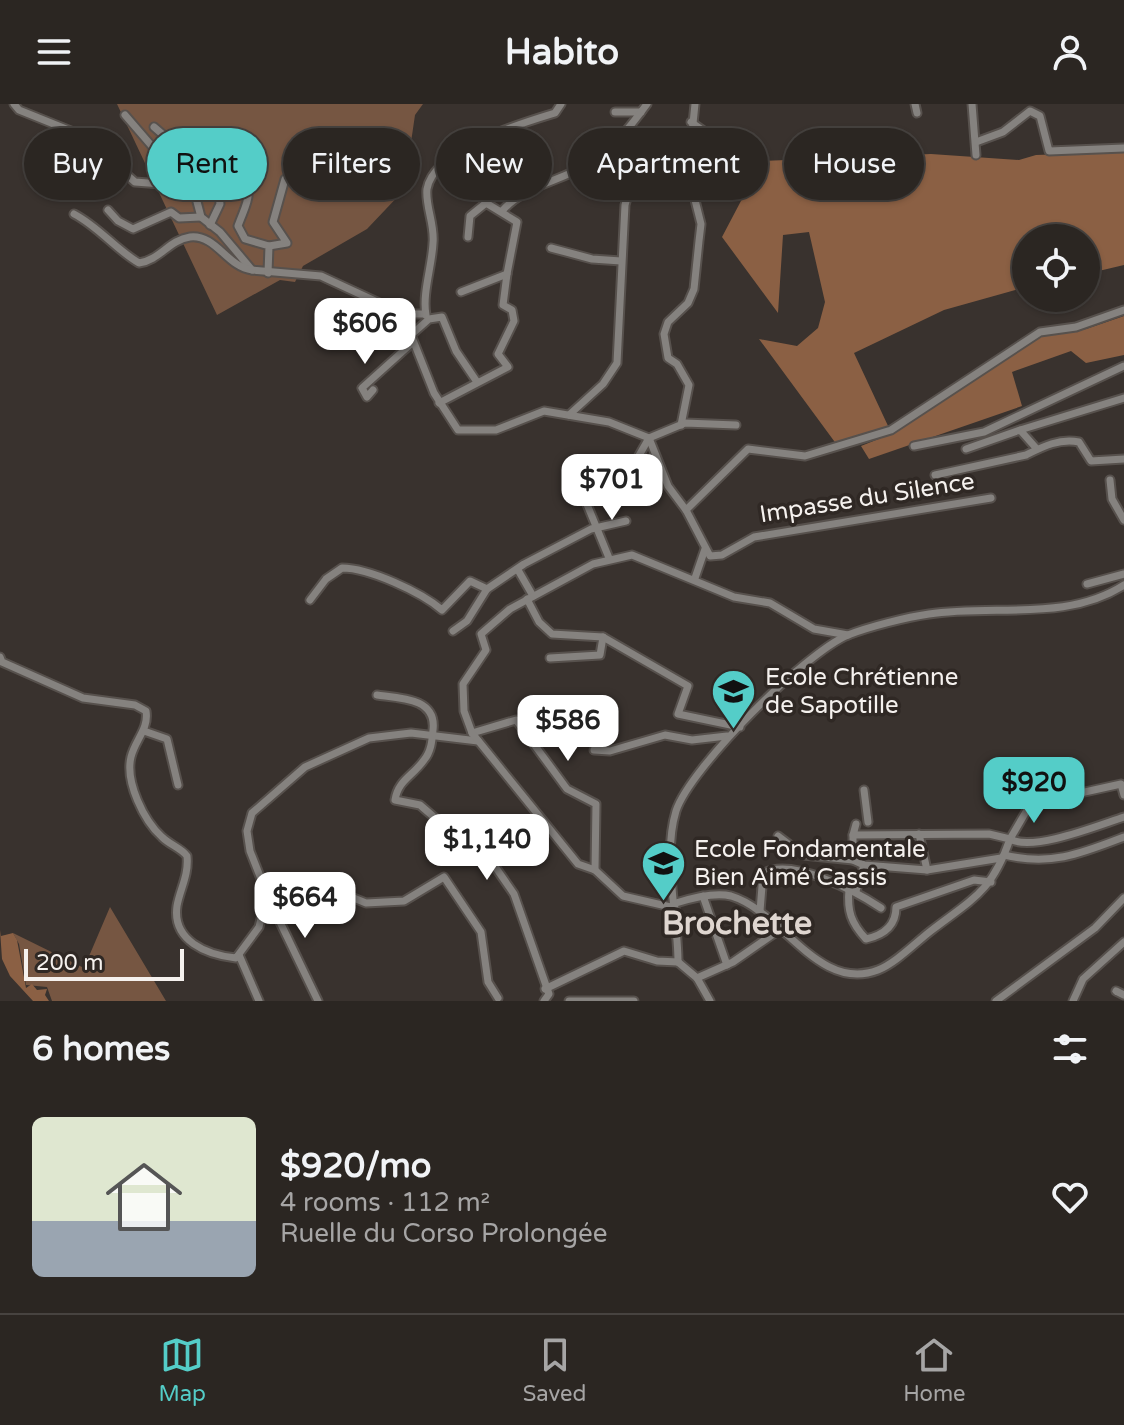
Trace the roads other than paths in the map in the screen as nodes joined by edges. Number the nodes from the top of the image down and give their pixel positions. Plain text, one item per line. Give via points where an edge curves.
1 (14, 104) edge
2 (561, 104) edge
3 (647, 104) edge
4 (695, 104) edge
5 (972, 104) edge
6 (615, 112) dead end
7 (641, 112) junction
8 (125, 115) dead end
9 (691, 122) junction
10 (154, 127) dead end
11 (631, 128) edge
12 (700, 128) edge
13 (147, 140) edge
14 (976, 142) junction
15 (1124, 148) edge
16 (976, 155) dead end
17 (568, 174) edge
18 (147, 183) edge
19 (283, 186) edge
20 (195, 200) edge
21 (250, 200) edge
22 (626, 200) edge
23 (108, 210) dead end
24 (502, 211) junction
25 (74, 214) dead end
26 (201, 217) junction
27 (210, 225) junction
28 (468, 237) dead end
29 (269, 246) junction
30 (551, 248) dead end
31 (621, 261) junction
32 (252, 270) junction
33 (268, 273) junction
34 (507, 274) junction
35 (461, 292) dead end
36 (1124, 310) edge
37 (427, 316) junction
38 (412, 343) junction
39 (1124, 366) edge
40 (477, 382) junction
41 (373, 390) dead end
42 (1124, 398) edge
43 (439, 403) junction
44 (569, 415) junction
45 (681, 425) junction
46 (736, 425) dead end
47 (1020, 430) junction
48 (649, 438) junction
49 (914, 446) dead end
50 (1036, 448) junction
51 (966, 449) dead end
52 (1124, 459) edge
53 (935, 475) dead end
54 (1110, 480) dead end
55 (621, 487) dead end
56 (584, 497) dead end
57 (991, 498) dead end
58 (686, 510) junction
59 (1124, 520) edge
60 (626, 521) dead end
61 (598, 528) junction
62 (705, 549) junction
63 (609, 558) junction
64 (518, 570) junction
65 (1124, 574) edge
66 (695, 578) junction
67 (1087, 584) dead end
68 (1124, 585) edge
69 (487, 589) junction
70 (530, 597) junction
71 (310, 600) dead end
72 (453, 631) dead end
73 (848, 635) junction
74 (603, 637) junction
75 (0, 657) edge
76 (550, 658) dead end
77 (377, 695) dead end
78 (740, 727) junction
79 (144, 731) junction
80 (472, 733) junction
81 (433, 736) junction
82 (727, 736) junction
83 (478, 741) junction
84 (594, 750) dead end
85 (178, 785) dead end
86 (864, 790) dead end
87 (1124, 795) edge
88 (1124, 817) edge
89 (868, 822) dead end
90 (856, 824) dead end
91 (919, 834) junction
92 (853, 835) junction
93 (778, 836) dead end
94 (1124, 837) edge
95 (1010, 839) junction
96 (1003, 857) junction
97 (853, 860) junction
98 (864, 865) junction
99 (595, 870) junction
100 (927, 870) junction
101 (991, 882) junction
102 (266, 890) junction
103 (852, 890) junction
104 (703, 896) junction
105 (1124, 898) edge
106 (676, 906) junction
107 (881, 908) dead end
108 (760, 911) junction
109 (782, 928) junction
110 (1124, 942) edge
111 (239, 955) junction
112 (678, 962) junction
113 (727, 965) junction
114 (697, 978) junction
115 (545, 989) junction
116 (498, 998) dead end
117 (259, 1001) edge
118 (318, 1001) edge
119 (544, 1001) edge
120 (569, 1001) edge
121 (634, 1001) edge
122 (710, 1001) edge
123 (996, 1001) edge
124 (1073, 1001) edge

1 - 18 street via 81,135 135,182
2 - 37 street via 555,113 480,140 431,178 427,193 434,235
3 - 7 street
4 - 9 street
5 - 14 street
6 - 7 street
7 - 11 street
8 - 13 street
9 - 12 street
9 - 45 street via 688,172 701,224 694,289 664,334 668,358 689,385
10 - 27 street via 218,182 220,204
14 - 15 street via 1003,132 1030,111 1040,116 1049,151
14 - 16 street
17 - 24 street via 519,195
19 - 29 street via 273,222 287,243
20 - 26 street
21 - 29 street via 239,229 245,239
22 - 31 street
23 - 26 street via 133,229 171,212 179,218
24 - 28 street via 486,203 477,208 470,216
24 - 34 street via 517,222
25 - 32 street via 139,263 191,237 209,241 234,263
26 - 27 street
27 - 32 street
29 - 33 street
30 - 31 street
31 - 44 street via 617,363
32 - 33 street
33 - 37 street via 321,276 403,314
34 - 35 street
34 - 40 street via 503,305 515,316 498,354 508,367
36 - 58 street via 1084,325 1040,332 891,430 805,456 748,449
37 - 38 street via 411,335
37 - 40 street via 442,317
38 - 41 street via 362,388 367,397
38 - 43 street
39 - 49 street via 984,432
40 - 43 street
42 - 47 street
43 - 44 street via 462,431 496,430 540,411
44 - 48 street via 619,425
45 - 46 street
45 - 48 street
47 - 50 street
47 - 51 street
48 - 55 street
48 - 58 street via 668,486
50 - 52 street via 1070,440 1079,442 1091,461
50 - 53 street via 1026,455
54 - 59 street via 1112,499
56 - 61 street
57 - 62 street, Impasse du Silence via 754,537 715,557
58 - 62 street
60 - 61 street
61 - 63 street
61 - 64 street via 561,542
62 - 66 street
63 - 66 street via 632,555 679,577
63 - 70 street
64 - 69 street
64 - 70 street
65 - 67 street
66 - 73 street via 734,597 770,603 814,629
68 - 73 street via 1081,605 930,613
69 - 71 street via 470,581 442,610 419,594 342,568
69 - 72 street via 467,621
70 - 74 street via 539,622 552,634
70 - 80 street via 481,634 486,650 463,684
73 - 78 street via 810,661
74 - 76 street via 600,655
74 - 78 street via 688,686 678,714
75 - 79 street via 83,698 135,705 146,711
77 - 81 street via 426,707 434,722
78 - 82 street
79 - 85 street via 167,739
79 - 111 street via 130,762 133,785 162,837 187,856 177,917 183,932 190,943 212,956
80 - 83 street
80 - 99 street via 516,720 567,789 596,804
81 - 83 street
81 - 102 street via 388,733 325,756 252,813 247,831 250,851
81 - 115 street via 427,757 397,786 395,800 420,805 487,855 514,894
82 - 84 street via 692,740 665,735 610,751
82 - 106 street via 677,809 670,845
83 - 99 street via 578,864
86 - 89 street
87 - 95 street via 1121,784 1053,799 1027,810
88 - 95 street via 1052,838 1023,843
90 - 92 street
91 - 92 street
91 - 95 street
91 - 100 street
92 - 97 street
93 - 97 street via 803,855
94 - 96 street via 1045,861
95 - 96 street
96 - 100 street
96 - 101 street
97 - 98 street
98 - 100 street
98 - 103 street
99 - 106 street via 623,896
101 - 103 street via 974,880 896,907 890,926 866,939 853,925 848,907
101 - 109 street via 879,970 848,975 816,960
102 - 111 street via 259,927
102 - 116 street via 324,886 366,903 404,901 444,877 481,932 488,982
102 - 118 street
103 - 107 street
103 - 108 street via 785,869 767,871
104 - 106 street
104 - 108 street via 729,896
104 - 113 street
105 - 123 street via 1095,928
106 - 112 street
108 - 109 street
109 - 113 street
110 - 124 street via 1083,979
111 - 117 street
112 - 114 street
112 - 115 street via 624,951
113 - 114 street
114 - 122 street
115 - 119 street via 549,994
120 - 121 street

